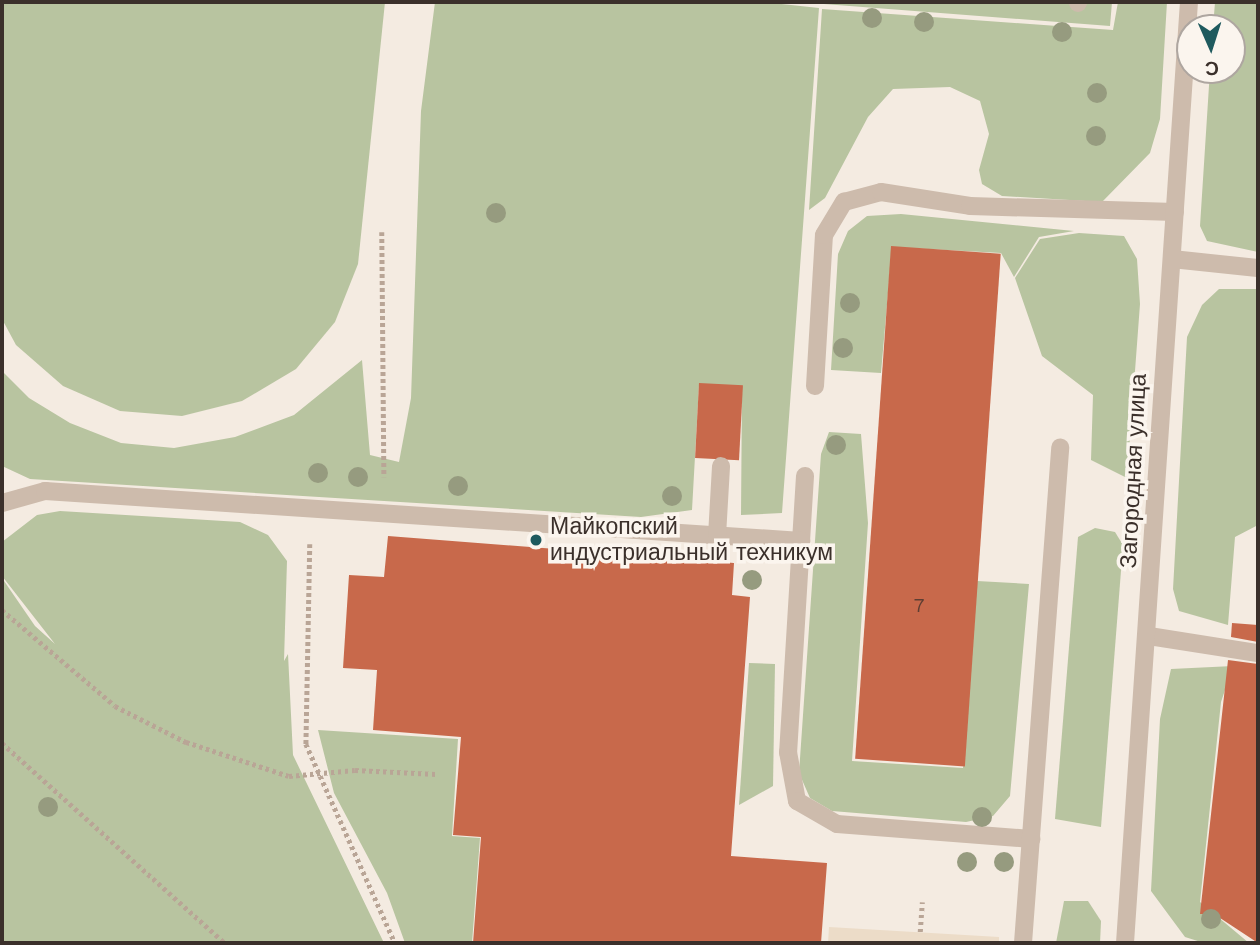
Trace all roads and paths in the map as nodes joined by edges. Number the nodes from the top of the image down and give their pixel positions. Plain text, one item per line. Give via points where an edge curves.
1 (1189, 2) edge
2 (1175, 212) junction
3 (382, 232) dead end
4 (1172, 259) junction
5 (1258, 268) edge
6 (816, 386) dead end
7 (1060, 447) dead end
8 (721, 466) dead end
9 (805, 476) dead end
10 (2, 503) edge
11 (312, 509) junction
12 (383, 513) junction
13 (717, 536) junction
14 (801, 541) junction
15 (2, 610) edge
16 (1149, 636) junction
17 (1258, 653) edge
18 (2, 743) edge
19 (317, 774) junction
20 (436, 774) dead end
21 (1031, 839) junction
22 (922, 902) dead end
23 (920, 932) dead end
24 (225, 943) edge
25 (394, 943) edge
26 (1023, 943) edge
27 (1125, 943) edge

1 - 2 street, Загородная улица
2 - 4 street, Загородная улица
2 - 6 street via 970,206 881,192 844,202 824,235
3 - 12 path
4 - 5 street
4 - 16 street, Загородная улица
7 - 21 street
8 - 13 street
9 - 14 street
10 - 11 street via 45,491
11 - 12 street
11 - 19 path via 303,684 306,744
12 - 13 street
13 - 14 street
14 - 21 street via 788,752 797,801 837,824
15 - 19 path via 54,660 115,706 186,742 289,776
16 - 17 street
16 - 27 street, Загородная улица
18 - 24 path
19 - 20 path
19 - 25 path
21 - 26 street
22 - 23 path

